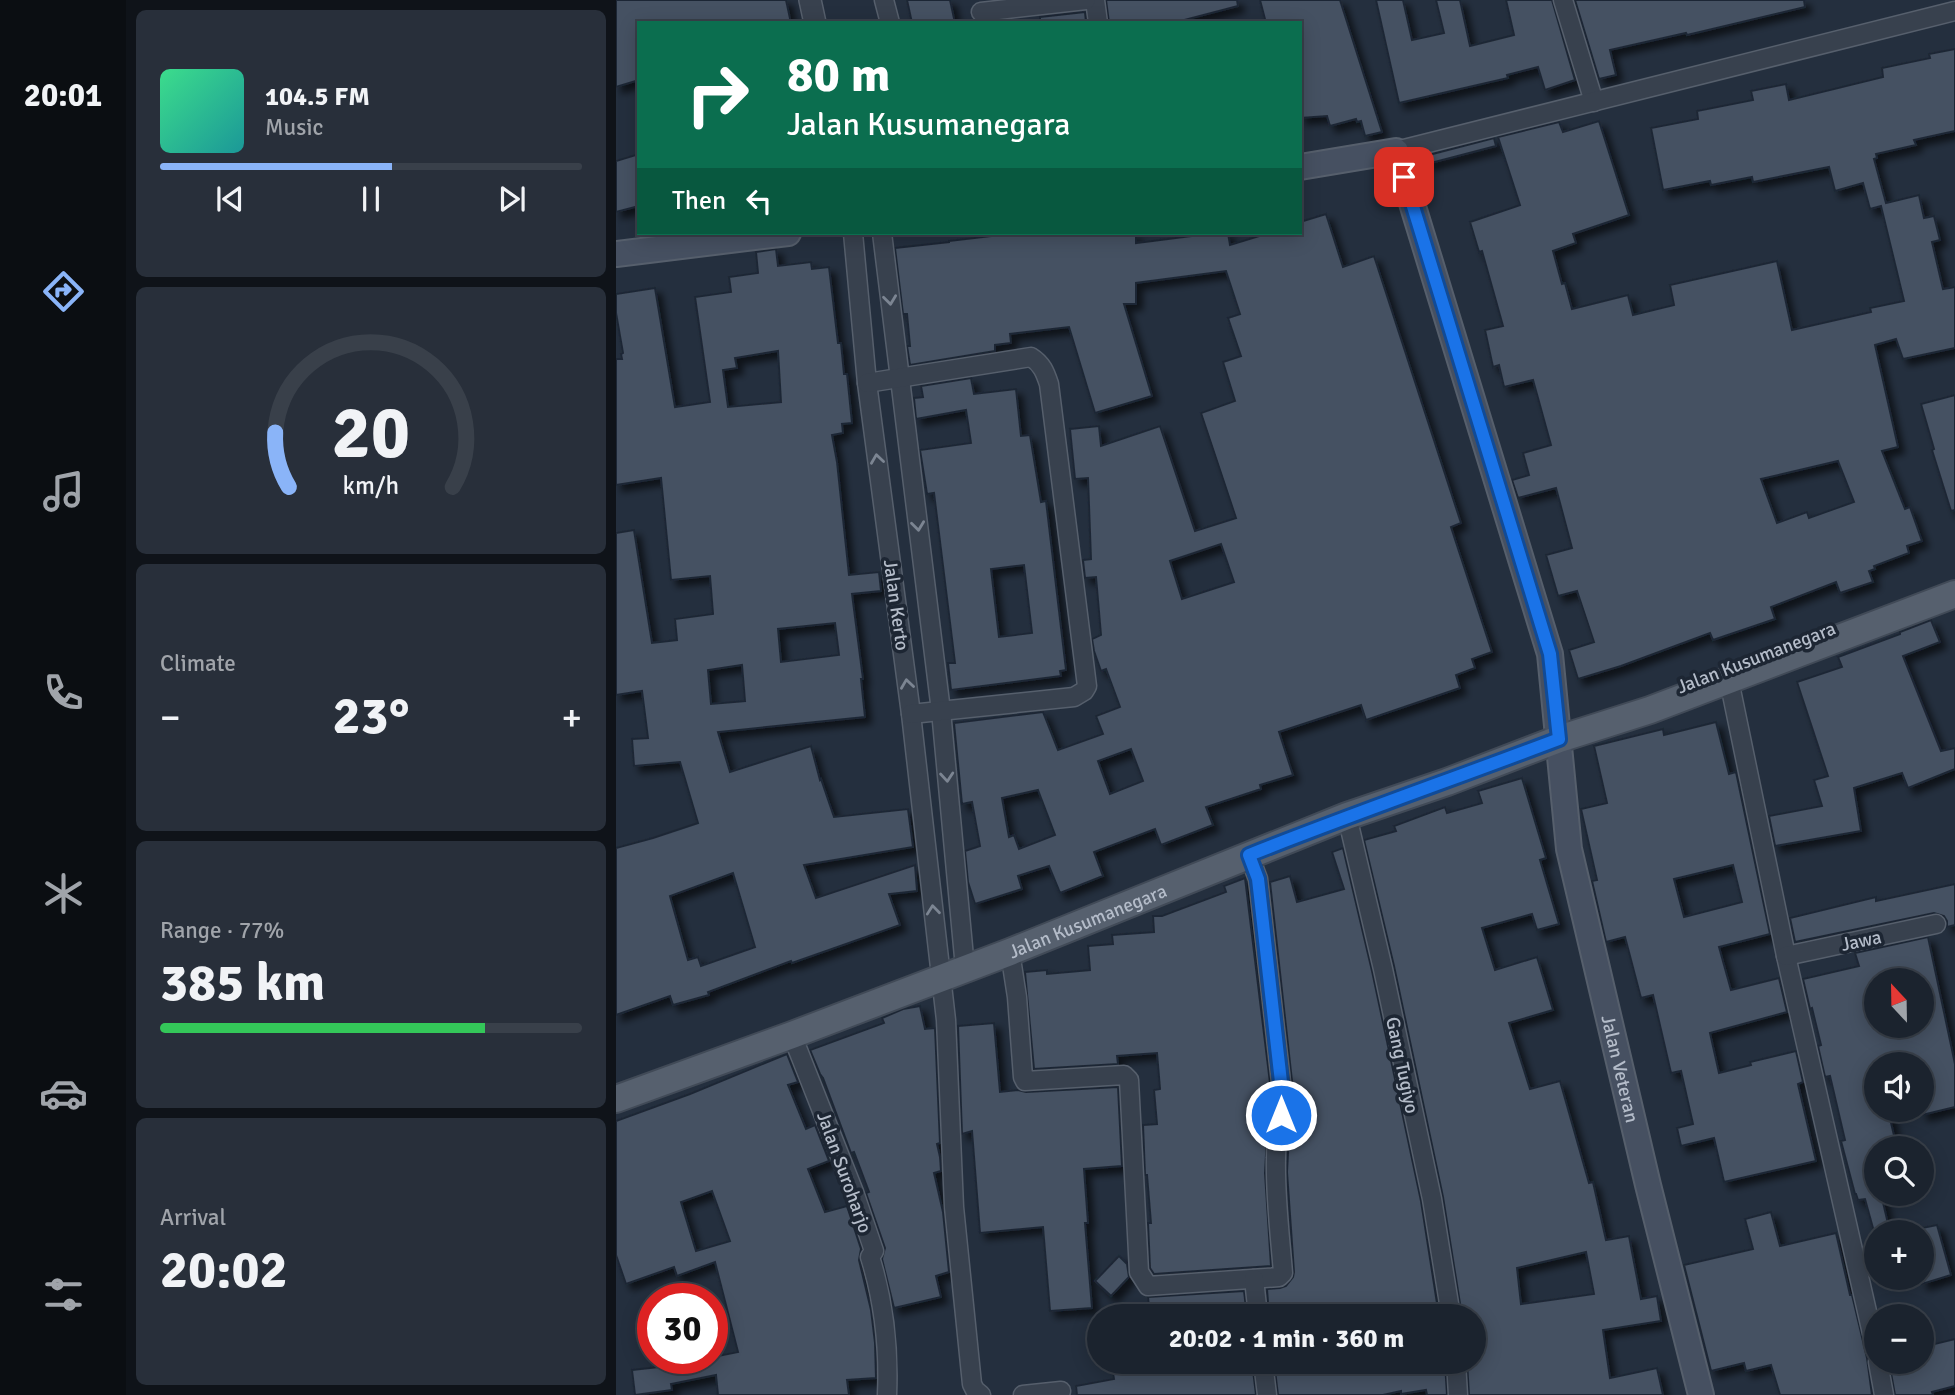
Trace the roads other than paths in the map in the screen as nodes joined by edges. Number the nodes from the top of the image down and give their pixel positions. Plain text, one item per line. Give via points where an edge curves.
1 (810, 0) edge
2 (884, 0) edge
3 (1086, 0) edge
4 (1095, 0) edge
5 (1563, 0) edge
6 (1955, 11) edge
7 (981, 12) dead end
8 (815, 21) edge
9 (889, 21) edge
10 (1098, 21) edge
11 (1594, 102) junction
12 (1395, 151) junction
13 (1347, 159) junction
14 (1302, 167) edge
15 (1412, 202) junction
16 (772, 235) edge
17 (853, 235) edge
18 (882, 235) edge
19 (616, 254) edge
20 (900, 378) junction
21 (867, 383) junction
22 (1955, 582) edge
23 (1955, 594) edge
24 (1729, 680) junction
25 (941, 711) junction
26 (911, 714) junction
27 (1559, 739) junction
28 (1347, 816) junction
29 (1249, 855) junction
30 (1936, 924) dead end
31 (1010, 951) junction
32 (1786, 956) junction
33 (965, 968) junction
34 (941, 978) junction
35 (793, 1035) junction
36 (616, 1099) edge
37 (1254, 1279) junction
38 (1257, 1304) edge
39 (1449, 1304) edge
40 (1865, 1304) edge
41 (1264, 1374) edge
42 (1457, 1374) edge
43 (1880, 1374) edge
44 (1061, 1391) dead end
45 (887, 1395) edge
46 (981, 1395) edge
47 (1023, 1395) edge
48 (1267, 1395) edge
49 (1458, 1395) edge
50 (1701, 1395) edge
51 (1884, 1395) edge

1 - 8 street
2 - 9 street
3 - 7 street
4 - 10 street
5 - 11 street
6 - 11 street
11 - 12 street
12 - 13 main road
12 - 15 main road, Jalan Veteran
13 - 14 main road
13 - 15 main road via 1389,176
15 - 27 main road, Jalan Veteran via 1550,654
16 - 19 main road
17 - 21 street, Jalan Kerto
18 -> 20 street, Jalan Kerto
20 - 21 street
20 -> 25 street, Jalan Kerto
20 - 25 street via 1031,357 1039,362 1049,384 1087,685 1074,697
26 -> 21 street, Jalan Kerto
22 - 27 main road, Jalan Kusumanegara via 1647,699
23 - 24 main road, Jalan Kusumanegara
24 - 27 main road, Jalan Kusumanegara
24 - 32 street
25 - 26 street
25 -> 33 street, Jalan Kerto
34 -> 26 street, Jalan Kerto
27 - 28 main road, Jalan Kusumanegara
27 - 50 main road, Jalan Veteran via 1569,849
28 - 29 main road, Jalan Kusumanegara
28 - 39 street, Gang Tugiyo via 1429,1186
29 - 31 main road, Jalan Kusumanegara
29 - 37 street via 1258,879 1281,1082 1276,1161 1282,1275
30 - 32 street, Jawa
31 - 33 main road, Jalan Kusumanegara
31 - 37 street via 1026,1081 1124,1075 1129,1080 1143,1280 1148,1286
32 - 40 street
33 - 34 main road, Jalan Kusumanegara
34 - 35 main road, Jalan Kusumanegara
34 - 46 street, Jalan Kerto via 957,1234 972,1384
35 - 36 main road, Jalan Kusumanegara
35 - 45 street, Jalan Suroharjo via 874,1251 870,1257 880,1288 889,1361
37 - 38 street
41 - 48 street
42 - 49 street
43 - 51 street
44 - 47 street

